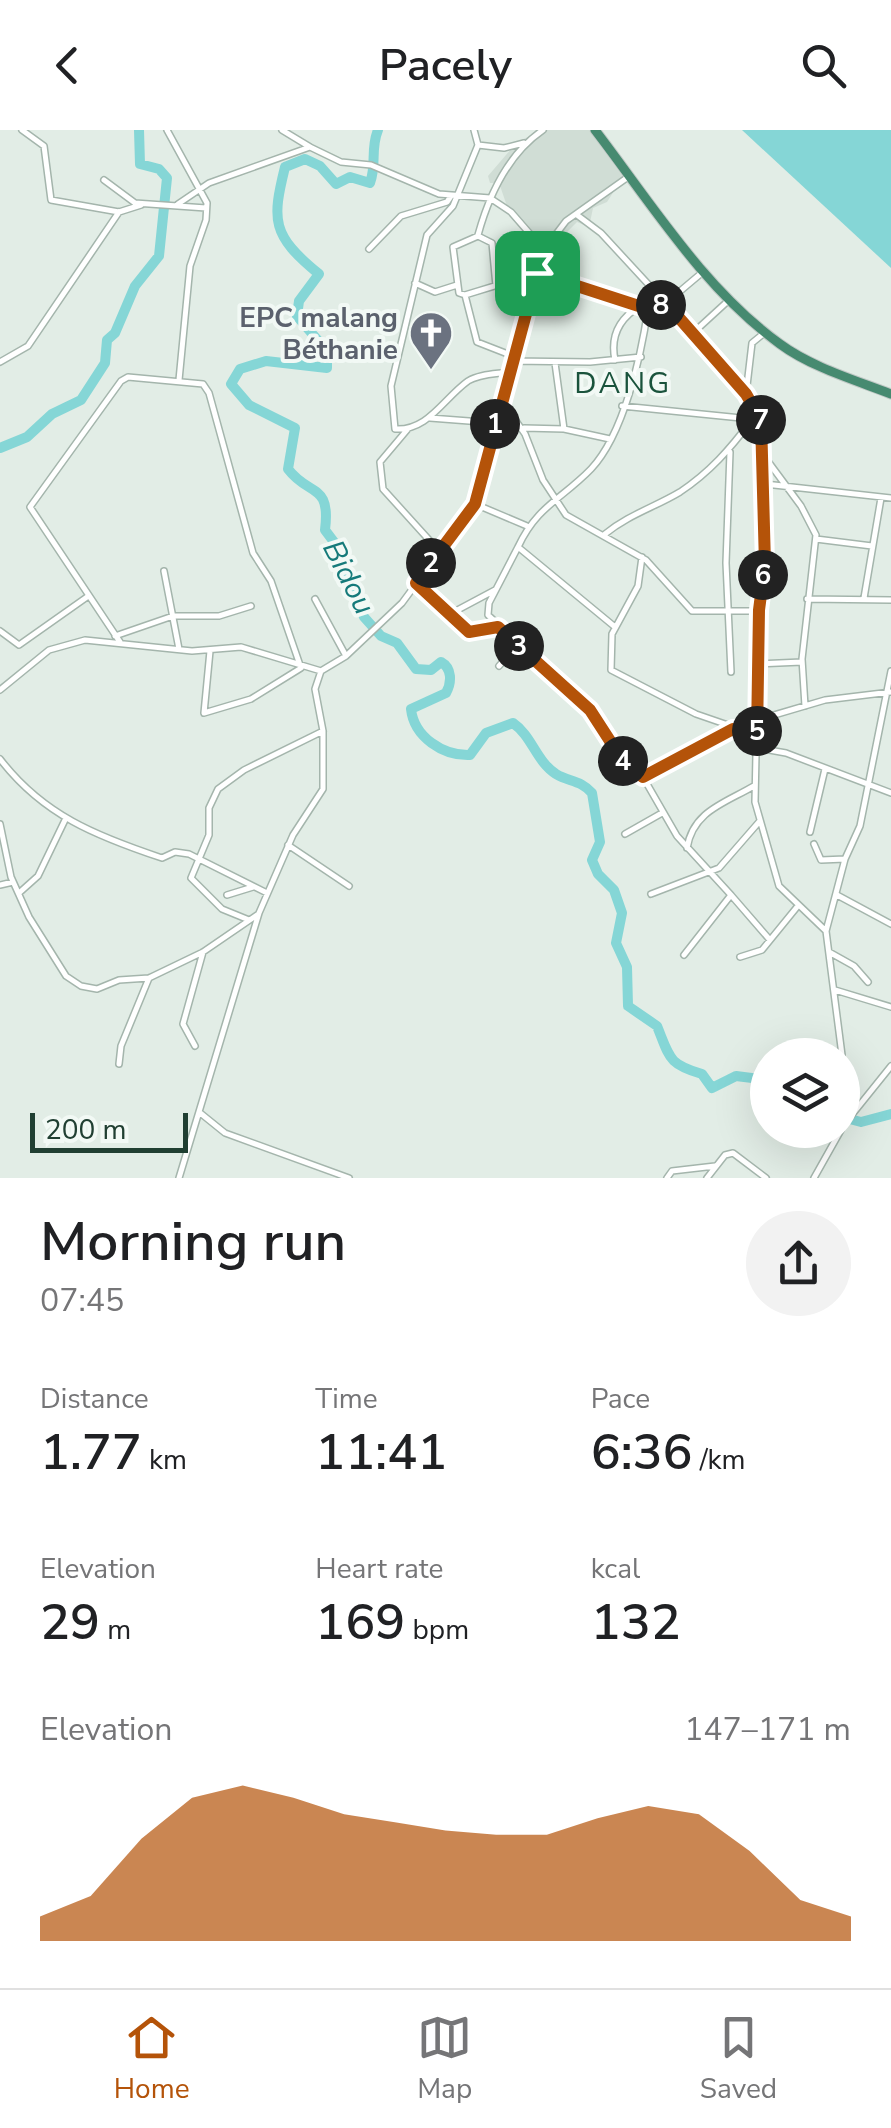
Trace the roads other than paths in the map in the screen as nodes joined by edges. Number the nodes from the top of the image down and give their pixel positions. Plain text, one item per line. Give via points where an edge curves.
1 (22, 130) edge
2 (167, 130) edge
3 (283, 130) edge
4 (474, 130) edge
5 (543, 130) edge
6 (595, 130) edge
7 (524, 143) junction
8 (478, 145) junction
9 (310, 147) junction
10 (630, 176) junction
11 (104, 180) dead end
12 (200, 188) junction
13 (454, 197) junction
14 (490, 198) junction
15 (178, 204) junction
16 (142, 205) junction
17 (206, 208) junction
18 (119, 212) junction
19 (577, 215) junction
20 (478, 236) junction
21 (370, 248) dead end
22 (544, 250) junction
23 (704, 271) junction
24 (537, 273) junction
25 (414, 283) junction
26 (457, 284) junction
27 (496, 286) junction
28 (465, 295) junction
29 (730, 300) junction
30 (666, 303) junction
31 (640, 306) junction
32 (648, 309) junction
33 (693, 332) junction
34 (766, 333) junction
35 (641, 357) junction
36 (513, 358) junction
37 (615, 360) junction
38 (0, 362) edge
39 (555, 363) junction
40 (509, 372) junction
41 (179, 380) junction
42 (746, 394) junction
43 (891, 394) edge
44 (502, 401) junction
45 (622, 406) junction
46 (430, 418) junction
47 (751, 420) junction
48 (761, 420) junction
49 (496, 423) junction
50 (522, 428) junction
51 (564, 429) junction
52 (407, 430) junction
53 (610, 439) junction
54 (730, 452) junction
55 (762, 453) junction
56 (765, 484) junction
57 (786, 486) junction
58 (881, 498) junction
59 (891, 498) edge
60 (553, 500) junction
61 (475, 504) junction
62 (527, 526) junction
63 (605, 534) junction
64 (816, 539) junction
65 (872, 546) junction
66 (518, 547) junction
67 (440, 552) junction
68 (642, 557) junction
69 (164, 571) dead end
70 (416, 583) junction
71 (495, 590) junction
72 (87, 597) junction
73 (864, 598) junction
74 (807, 599) junction
75 (315, 600) dead end
76 (891, 600) edge
77 (251, 606) dead end
78 (728, 608) junction
79 (759, 610) junction
80 (450, 614) junction
81 (173, 616) junction
82 (498, 627) junction
83 (615, 627) junction
84 (0, 631) edge
85 (118, 639) junction
86 (518, 644) junction
87 (179, 649) junction
88 (210, 651) junction
89 (346, 656) junction
90 (802, 662) junction
91 (758, 664) junction
92 (499, 666) dead end
93 (301, 668) junction
94 (891, 670) edge
95 (321, 672) junction
96 (732, 672) dead end
97 (0, 690) edge
98 (888, 692) edge
99 (805, 706) junction
100 (757, 720) junction
101 (733, 729) junction
102 (323, 731) junction
103 (757, 735) junction
104 (758, 748) junction
105 (0, 759) edge
106 (824, 769) junction
107 (643, 777) junction
108 (866, 784) junction
109 (754, 786) junction
110 (891, 793) edge
111 (662, 813) junction
112 (65, 820) junction
113 (759, 822) junction
114 (0, 824) edge
115 (810, 832) dead end
116 (625, 834) dead end
117 (814, 844) dead end
118 (288, 845) junction
119 (687, 848) junction
120 (3, 851) edge
121 (200, 858) junction
122 (845, 859) junction
123 (710, 874) junction
124 (13, 882) junction
125 (0, 885) edge
126 (349, 886) dead end
127 (253, 887) junction
128 (267, 893) junction
129 (19, 894) junction
130 (651, 894) dead end
131 (227, 895) dead end
132 (731, 895) junction
133 (837, 895) junction
134 (798, 908) junction
135 (259, 913) junction
136 (250, 920) junction
137 (891, 924) edge
138 (826, 931) junction
139 (770, 940) junction
140 (203, 952) junction
141 (828, 952) junction
142 (684, 955) dead end
143 (740, 957) dead end
144 (149, 978) junction
145 (868, 982) dead end
146 (835, 990) junction
147 (891, 1007) edge
148 (840, 1038) edge
149 (195, 1046) dead end
150 (119, 1064) dead end
151 (891, 1066) edge
152 (860, 1101) edge
153 (199, 1112) junction
154 (831, 1148) edge
155 (714, 1166) junction
156 (179, 1178) edge
157 (350, 1178) edge
158 (666, 1178) edge
159 (707, 1178) edge
160 (766, 1178) edge
161 (814, 1178) edge

1 - 18 street via 44,146 51,200
2 - 12 street
3 - 9 street
4 - 8 street
5 - 7 street
6 - 10 highway
7 - 8 street
7 - 14 street
8 - 13 street
9 - 12 street
9 - 13 street
10 - 19 street
10 - 23 highway
11 - 16 street
12 - 15 street
12 - 17 street
13 - 14 street
13 - 21 street via 401,216
13 - 25 street via 427,235
14 - 20 street
14 - 22 street
15 - 16 street
15 - 17 street
16 - 18 street
17 - 41 street via 190,266
18 - 38 street via 28,346
19 - 22 street
19 - 30 street
20 - 26 street via 452,249
20 - 27 street via 494,246
22 - 24 street
23 - 29 highway
23 - 30 street
24 - 27 street
24 - 31 street
24 - 36 street
25 - 26 street via 435,292
25 - 52 street via 390,388 394,429
26 - 28 street
27 - 28 street
28 - 36 street via 476,342
29 - 33 street
29 - 34 highway
30 - 32 street
30 - 33 street
31 - 32 street
31 - 37 street via 619,326
32 - 35 street
33 - 42 street
34 - 42 street via 752,342
34 - 43 highway via 795,354
35 - 37 street
35 - 45 street
36 - 39 street
36 - 40 street
37 - 39 street
39 - 51 street
40 - 44 street
40 - 46 street via 472,379
41 - 72 street via 121,381 30,507
41 - 93 street via 210,392 253,554 271,581
42 - 48 street
44 - 49 street
44 - 50 street
45 - 47 street
45 - 53 street
46 - 49 street
46 - 52 street
47 - 48 street
47 - 54 street
48 - 55 street
49 - 61 street
50 - 51 street
50 - 60 street
51 - 53 street
52 - 67 street via 380,462 380,484
53 - 60 street via 590,470
54 - 63 street via 682,490
54 - 78 street
55 - 56 street
55 - 57 street
56 - 57 street
56 - 79 street
57 - 58 street
57 - 64 street
58 - 59 street
58 - 65 street
60 - 62 street
60 - 63 street via 577,523
61 - 62 street
61 - 67 street
62 - 66 street
63 - 68 street
64 - 65 street
64 - 74 street
65 - 73 street
66 - 71 street
66 - 83 street
67 - 70 street
68 - 78 street via 686,607 697,613
68 - 83 street via 638,586
69 - 81 street
70 - 80 street
70 - 89 street
71 - 80 street
71 - 82 street via 487,609
72 - 84 street via 19,645
72 - 85 street
73 - 74 street
73 - 76 street
74 - 90 street
75 - 89 street
77 - 81 street via 219,616
78 - 79 street
78 - 96 street
79 - 91 street
80 - 82 street via 469,632
81 - 85 street
81 - 87 street
82 - 86 street
83 - 101 street via 611,670
85 - 87 street
85 - 97 street via 49,650
86 - 92 street
86 - 107 street via 590,710 623,761
87 - 88 street
88 - 93 street via 248,648
88 - 93 street via 204,713 250,700
89 - 95 street
90 - 91 street
90 - 99 street
91 - 100 street
93 - 95 street
94 - 98 street
95 - 102 street via 315,689
98 - 99 street
98 - 108 street
99 - 100 street
100 - 103 street
101 - 103 street
101 - 107 street
102 - 118 street via 322,789
102 - 121 street via 218,789
103 - 104 street
104 - 106 street
104 - 109 street
105 - 112 street
106 - 108 street
106 - 115 street
107 - 111 street
108 - 110 street
108 - 122 street via 860,826
109 - 113 street
109 - 119 street via 700,816
111 - 116 street
111 - 119 street
112 - 121 street via 162,858 180,852
112 - 129 street via 38,876
113 - 123 street
113 - 134 street via 775,879
114 - 120 street
117 - 122 street via 821,860
118 - 126 street
118 - 128 street
119 - 123 street
120 - 124 street
121 - 127 street
121 - 136 street via 192,880 224,911
122 - 133 street
123 - 130 street
123 - 132 street
124 - 125 street
124 - 129 street
127 - 128 street
127 - 131 street
128 - 135 street
129 - 144 street via 75,983 97,989
132 - 139 street
132 - 142 street
133 - 137 street
133 - 138 street
134 - 138 street
134 - 139 street
135 - 136 street
135 - 153 street
136 - 140 street
138 - 141 street
139 - 143 street via 756,956
140 - 144 street
140 - 149 street via 183,1024
141 - 145 street
141 - 146 street
144 - 150 street
146 - 147 street
146 - 148 street
151 - 152 street
153 - 156 street
153 - 157 street via 225,1133
154 - 161 street
155 - 158 street via 672,1171
155 - 159 street
155 - 160 street via 733,1153

